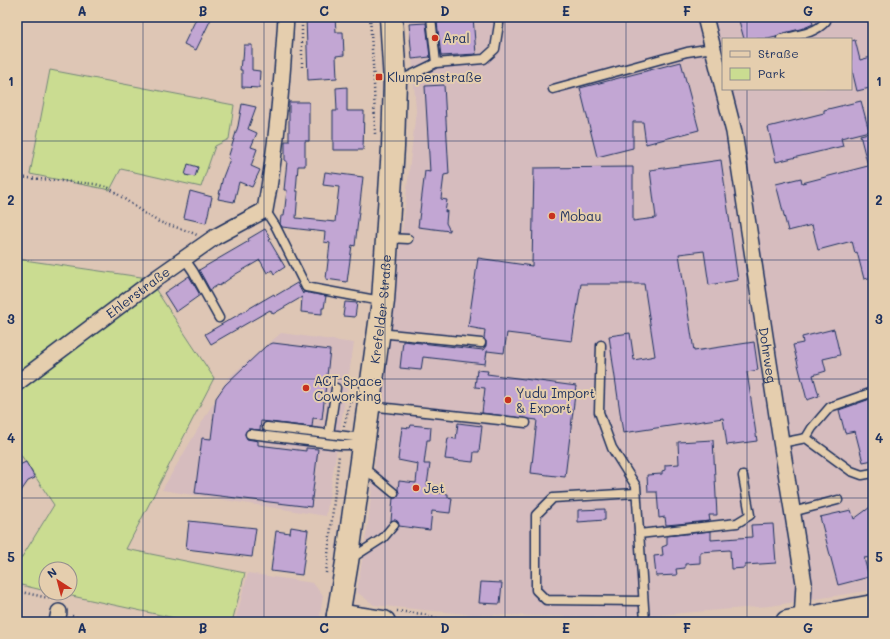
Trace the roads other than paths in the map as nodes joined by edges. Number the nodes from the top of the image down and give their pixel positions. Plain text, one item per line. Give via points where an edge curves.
1 (286, 17) edge
2 (391, 17) edge
3 (431, 17) edge
4 (499, 17) edge
5 (705, 17) edge
6 (825, 17) edge
7 (786, 38) edge
8 (717, 52) edge
9 (436, 63) junction
10 (395, 81) junction
11 (722, 82) edge
12 (553, 89) dead end
13 (724, 90) edge
14 (265, 210) junction
15 (184, 258) junction
16 (387, 301) junction
17 (218, 318) dead end
18 (378, 332) junction
19 (481, 343) dead end
20 (601, 345) dead end
21 (17, 383) edge
22 (336, 388) dead end
23 (873, 392) edge
24 (360, 400) junction
25 (526, 423) dead end
26 (267, 428) dead end
27 (250, 434) dead end
28 (329, 434) junction
29 (806, 438) junction
30 (364, 442) junction
31 (782, 443) junction
32 (360, 467) junction
33 (873, 473) edge
34 (743, 476) dead end
35 (394, 493) dead end
36 (636, 493) junction
37 (838, 500) dead end
38 (792, 512) junction
39 (394, 525) dead end
40 (639, 534) junction
41 (347, 562) junction
42 (643, 601) junction
43 (873, 606) edge
44 (389, 616) edge
45 (337, 618) edge
46 (797, 621) edge
47 (645, 622) edge

1 - 14 street via 274,160
2 - 10 main road, Krefelder Straße
3 - 9 lane
4 - 9 lane via 495,49 484,59
5 - 8 street, Dohrweg
6 - 7 lane via 826,21 821,28
8 - 11 street, Dohrweg
8 - 12 lane via 687,52
9 - 10 lane
10 - 16 main road, Krefelder Straße via 393,147 398,239
13 - 31 street, Dohrweg via 734,132
14 - 15 street, Ehlerstraße via 215,237
14 - 16 lane via 306,287
15 - 17 lane
15 - 21 street, Ehlerstraße
16 - 18 main road, Krefelder Straße
18 - 19 lane
18 - 24 main road, Krefelder Straße
20 - 36 lane via 599,412 612,448 636,486
22 - 28 lane
23 - 29 lane via 830,407
24 - 25 lane
24 - 30 main road, Krefelder Straße
26 - 28 lane
27 - 30 lane via 340,445
28 - 30 lane
29 - 31 lane
29 - 33 lane via 851,471 862,475
30 - 32 main road, Krefelder Straße
31 - 38 street, Dohrweg
32 - 35 lane
32 - 41 main road, Krefelder Straße
34 - 40 lane via 750,515 736,523
36 - 40 lane
36 - 42 lane via 553,498 536,515 536,590 546,600
37 - 38 lane
38 - 46 street, Dohrweg via 804,583
39 - 41 lane via 383,538
40 - 42 lane
41 - 45 main road, Krefelder Straße
42 - 47 lane
43 - 46 main road via 847,614
44 - 45 main road

